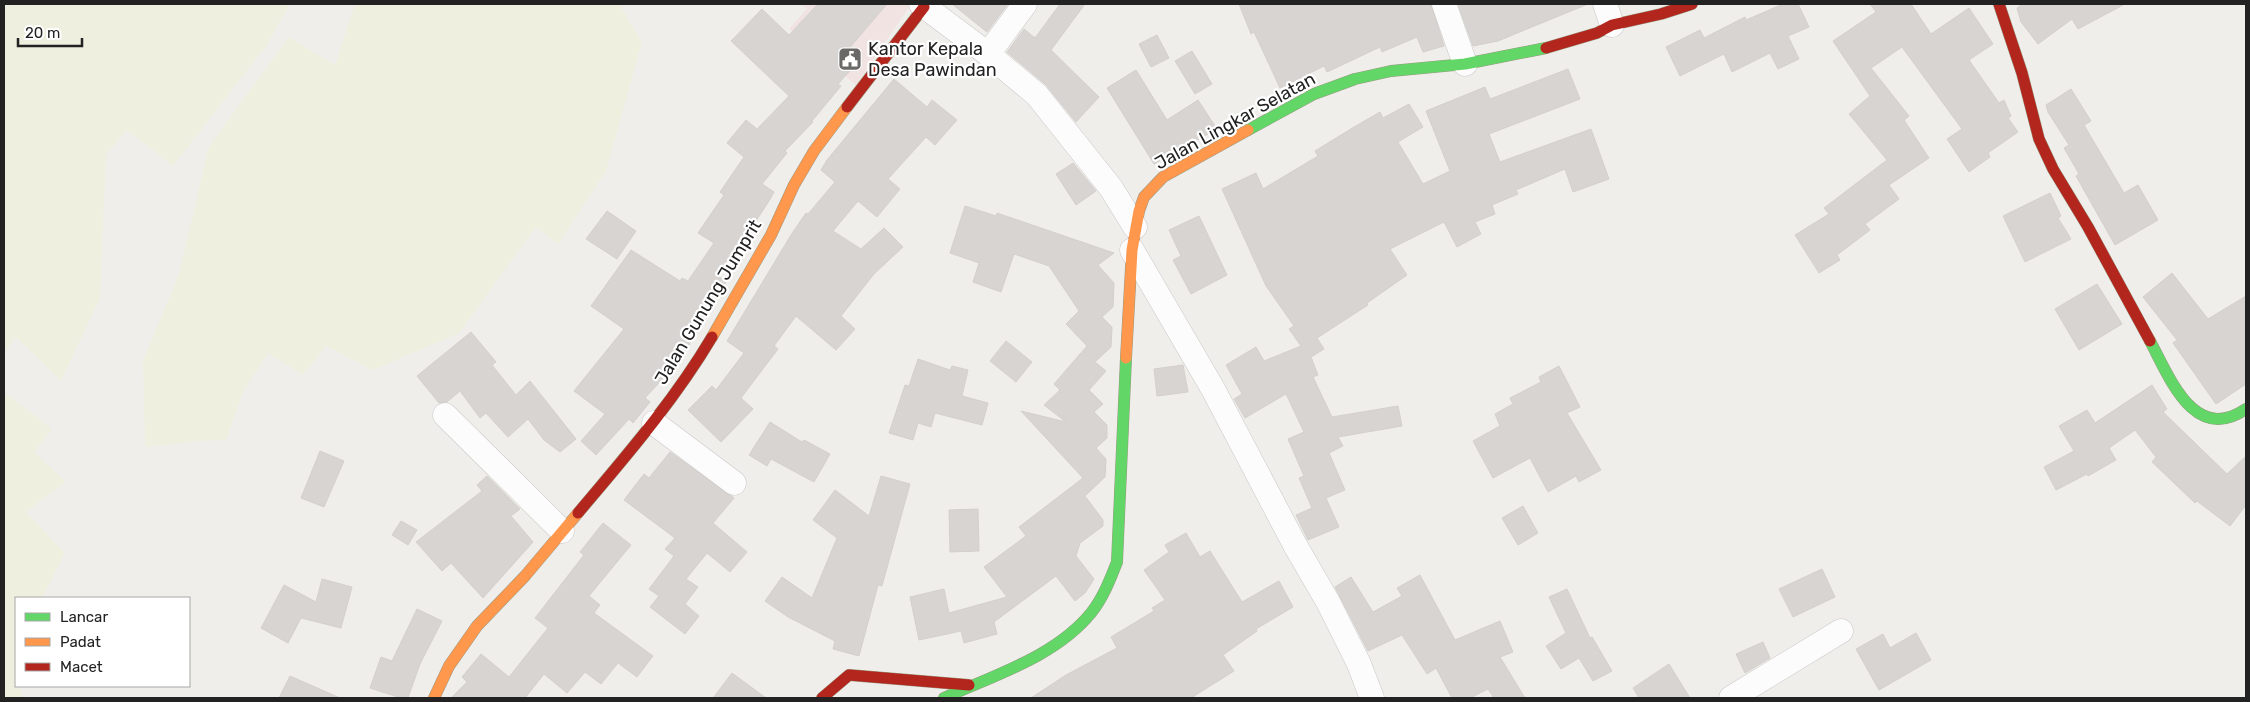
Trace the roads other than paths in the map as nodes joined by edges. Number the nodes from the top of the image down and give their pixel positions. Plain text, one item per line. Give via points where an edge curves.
1 (1025, 4) edge
2 (1444, 4) edge
3 (1692, 4) edge
4 (1999, 4) edge
5 (923, 5) edge
6 (1609, 14) edge
7 (988, 54) junction
8 (1464, 64) junction
9 (1134, 238) junction
10 (2246, 409) edge
11 (445, 415) dead end
12 (654, 422) junction
13 (734, 484) dead end
14 (562, 530) junction
15 (1841, 631) dead end
16 (974, 692) edge
17 (434, 698) edge
18 (822, 698) edge
19 (944, 698) edge
20 (1372, 698) edge
21 (1731, 698) edge

1 - 7 street
2 - 8 street
3 - 6 street, Jalan Lingkar Selatan via 1661,14
4 - 10 street via 2022,72 2039,138 2178,394 2199,415 2208,419 2225,421 2236,418
5 - 7 street
5 - 12 street, Jalan Gunung Jumprit via 814,151 771,235 693,369
6 - 8 street, Jalan Lingkar Selatan via 1597,33 1563,44
7 - 9 street via 1037,95 1111,188
8 - 9 street, Jalan Lingkar Selatan via 1391,71 1355,79 1314,94 1163,177 1144,198
9 - 16 street, Jalan Lingkar Selatan via 1117,562 1105,592 1088,615 1063,639
9 - 20 street via 1328,602
11 - 14 street
12 - 13 street
12 - 14 street, Jalan Gunung Jumprit
14 - 17 street, Jalan Gunung Jumprit via 478,626 449,666
15 - 21 street
16 - 18 street via 849,675
16 - 19 street, Jalan Lingkar Selatan

